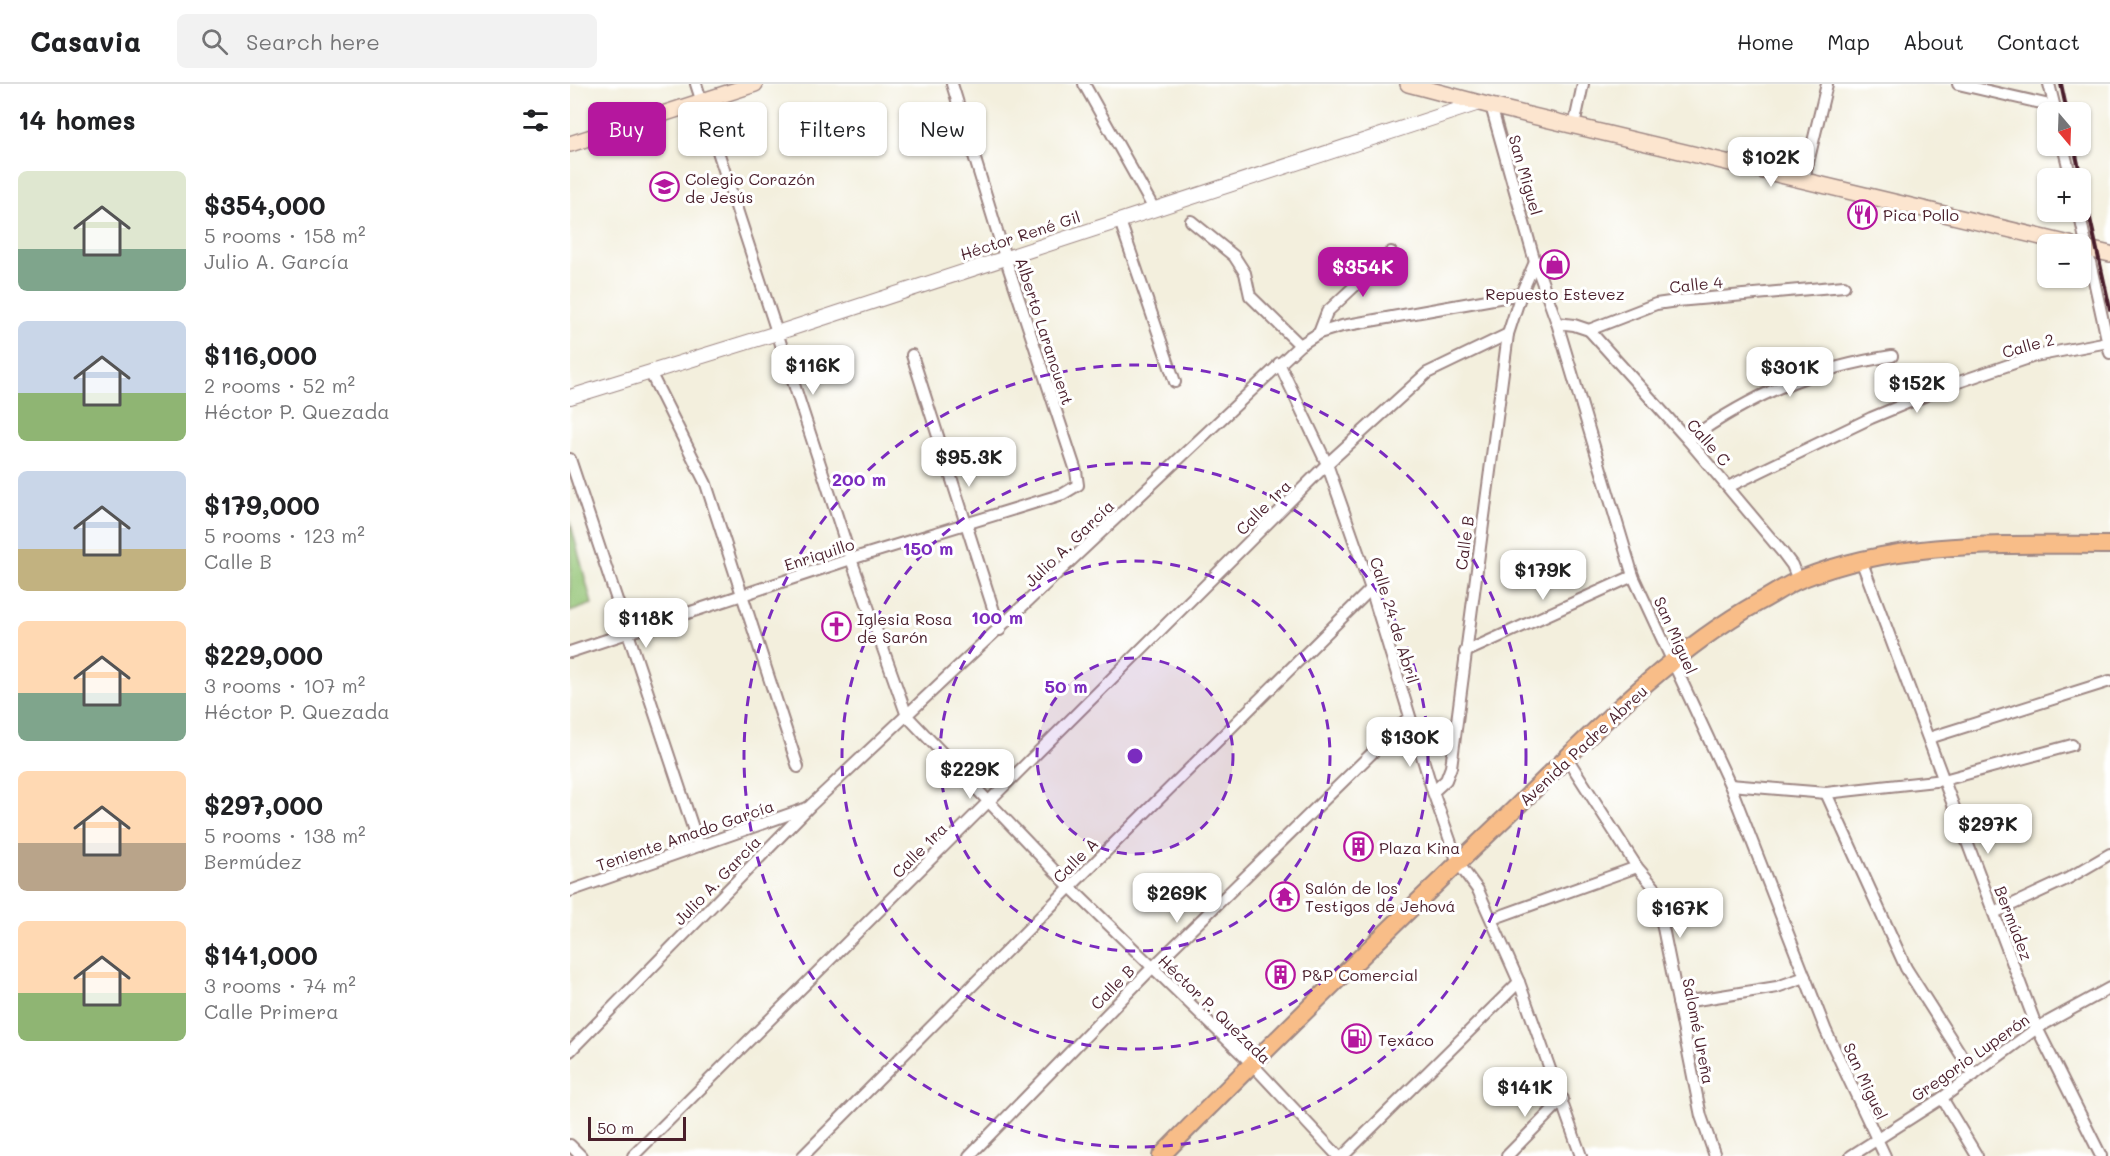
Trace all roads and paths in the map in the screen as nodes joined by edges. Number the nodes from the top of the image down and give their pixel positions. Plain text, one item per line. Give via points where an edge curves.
1 (696, 84) edge
2 (755, 84) edge
3 (952, 84) edge
4 (1084, 84) edge
5 (1407, 84) edge
6 (1583, 84) edge
7 (1827, 84) edge
8 (1958, 84) edge
9 (2049, 84) edge
10 (702, 100) junction
11 (2053, 102) edge
12 (2037, 104) edge
13 (1485, 105) junction
14 (1574, 126) junction
15 (570, 144) edge
16 (1804, 179) junction
17 (1154, 209) junction
18 (1120, 221) junction
19 (1191, 221) dead end
20 (2037, 236) edge
21 (2091, 250) edge
22 (1391, 252) dead end
23 (2110, 254) edge
24 (1005, 257) junction
25 (1535, 262) junction
26 (2091, 276) edge
27 (1844, 286) dead end
28 (1521, 294) junction
29 (1557, 323) junction
30 (1589, 330) junction
31 (777, 333) junction
32 (1319, 333) junction
33 (1508, 334) junction
34 (1300, 345) junction
35 (2109, 348) edge
36 (912, 355) dead end
37 (1892, 356) dead end
38 (1279, 363) junction
39 (650, 372) junction
40 (1175, 382) dead end
41 (570, 397) edge
42 (1688, 440) junction
43 (570, 459) edge
44 (1327, 464) junction
45 (1078, 485) joint
46 (1728, 487) junction
47 (966, 524) junction
48 (2110, 545) edge
49 (851, 559) junction
50 (1861, 560) junction
51 (1633, 576) junction
52 (1798, 580) junction
53 (1371, 589) junction
54 (741, 595) junction
55 (1000, 630) junction
56 (626, 633) junction
57 (570, 651) edge
58 (1465, 652) junction
59 (1671, 662) junction
60 (2110, 681) edge
61 (907, 716) junction
62 (1409, 717) junction
63 (1929, 738) junction
64 (2072, 746) dead end
65 (1567, 758) junction
66 (798, 767) dead end
67 (1944, 780) junction
68 (1730, 785) junction
69 (1433, 792) junction
70 (1826, 793) junction
71 (988, 802) junction
72 (810, 807) junction
73 (699, 846) junction
74 (2110, 854) edge
75 (1458, 863) junction
76 (1636, 867) junction
77 (1070, 887) junction
78 (570, 891) edge
79 (1994, 913) junction
80 (1492, 919) junction
81 (1152, 968) junction
82 (1805, 977) junction
83 (1519, 982) junction
84 (2110, 988) edge
85 (1678, 1003) junction
86 (2037, 1028) junction
87 (570, 1051) edge
88 (1251, 1063) junction
89 (1974, 1075) junction
90 (1942, 1098) junction
91 (1563, 1099) junction
92 (1876, 1139) junction
93 (570, 1145) edge
94 (581, 1156) edge
95 (633, 1156) edge
96 (803, 1156) edge
97 (969, 1156) edge
98 (1161, 1156) edge
99 (1338, 1156) edge
100 (1343, 1156) edge
101 (1507, 1156) edge
102 (1581, 1156) edge
103 (1715, 1156) edge
104 (1851, 1156) edge
105 (1885, 1156) edge
106 (1977, 1156) edge
107 (2101, 1156) edge

1 - 10 street, Héctor P. Quezada
2 - 10 main road
3 - 24 street, Alberto Larancuent
4 - 17 street
5 - 13 main road
6 - 14 street
7 - 16 street
8 - 12 street
9 - 11 street
10 - 15 main road
10 - 31 street, Héctor P. Quezada
13 - 14 main road
13 - 17 street, Héctor René Gil
13 - 25 street, San Miguel
14 - 16 main road
16 - 20 main road
17 - 18 street, Héctor René Gil
18 - 24 street, Héctor René Gil
18 - 40 street
19 - 34 street via 1234,256 1245,273 1250,296
21 - 23 main road
22 - 32 street via 1327,312
24 - 31 street, Héctor René Gil
24 - 45 street, Alberto Larancuent
25 - 28 street
25 - 29 street, San Miguel
26 - 35 street
27 - 30 street, Calle 4 via 1656,304
28 - 32 street, Julio A. García
28 - 33 street, Calle B
29 - 30 street
29 - 51 street, San Miguel
30 - 42 street, Calle C
31 - 39 street, Héctor René Gil
31 - 49 street, Héctor P. Quezada
32 - 34 street, Julio A. García
33 - 44 street, Calle 1ra via 1427,373
33 - 58 street, Calle B
34 - 38 street, Julio A. García
35 - 46 street, Calle 2 via 2035,356 1953,384 1871,418
36 - 47 street
37 - 42 street via 1821,370 1723,415
38 - 44 street, Calle 24 de Abril
38 - 55 street, Julio A. García
39 - 41 street, Héctor René Gil
39 - 54 street via 706,484
42 - 46 street, Calle C
43 - 56 street
44 - 53 street, Calle 24 de Abril
44 - 71 street, Calle 1ra
45 - 47 street, Enriquillo via 1063,494
46 - 52 street, Calle C via 1792,565
47 - 49 street, Enriquillo
47 - 55 street
48 - 50 main road, Avenida Padre Abreu via 1942,546
49 - 54 street, Enriquillo
49 - 61 street, Héctor P. Quezada
50 - 52 main road, Avenida Padre Abreu
50 - 63 street, Bermúdez
51 - 58 street
51 - 59 street, San Miguel
52 - 59 main road, Avenida Padre Abreu via 1722,623
53 - 62 street, Calle 24 de Abril
53 - 77 street, Calle A
54 - 56 street, Enriquillo
54 - 66 street
55 - 61 street, Julio A. García
56 - 57 street, Enriquillo
56 - 73 street
58 - 69 street, Calle B via 1450,767 1446,780
59 - 65 main road, Avenida Padre Abreu
59 - 68 street, San Miguel
60 - 63 street
61 - 71 street, Héctor P. Quezada
61 - 72 street, Julio A. García
62 - 69 street, Calle 24 de Abril
62 - 81 street, Calle B
63 - 67 street, Bermúdez
64 - 67 street
65 - 75 main road, Avenida Padre Abreu
65 - 76 street, Salomé Ureña
67 - 70 street
67 - 79 street, Bermúdez
68 - 70 street
68 - 82 street, San Miguel
69 - 75 street, Calle 24 de Abril
70 - 89 street via 1906,968
71 - 77 street, Héctor P. Quezada
71 - 95 street, Calle 1ra
72 - 73 street, Teniente Amado García
72 - 87 street, Julio A. García
73 - 78 street, Teniente Amado García
74 - 79 street
75 - 80 street, Calle 24 de Abril
75 - 88 main road, Avenida Padre Abreu
76 - 80 street
76 - 85 street, Salomé Ureña via 1655,888
77 - 81 street, Héctor P. Quezada
77 - 96 street, Calle A
79 - 86 street, Bermúdez
80 - 83 street, Calle 24 de Abril
81 - 88 street, Héctor P. Quezada
81 - 97 street, Calle B
82 - 85 street via 1777,987
82 - 92 street, San Miguel
83 - 91 street, Calle 24 de Abril
83 - 100 street
84 - 86 street, Gregorio Luperón
85 - 103 street, Salomé Ureña via 1701,1116
86 - 89 street, Gregorio Luperón
86 - 107 street, Bermúdez
88 - 98 main road, Avenida Padre Abreu
88 - 99 street, Héctor P. Quezada
89 - 90 street, Gregorio Luperón
90 - 92 street, Gregorio Luperón
90 - 106 street
91 - 101 street
91 - 102 street, Calle 24 de Abril
92 - 104 street, Gregorio Luperón
92 - 105 street, San Miguel
93 - 94 street

